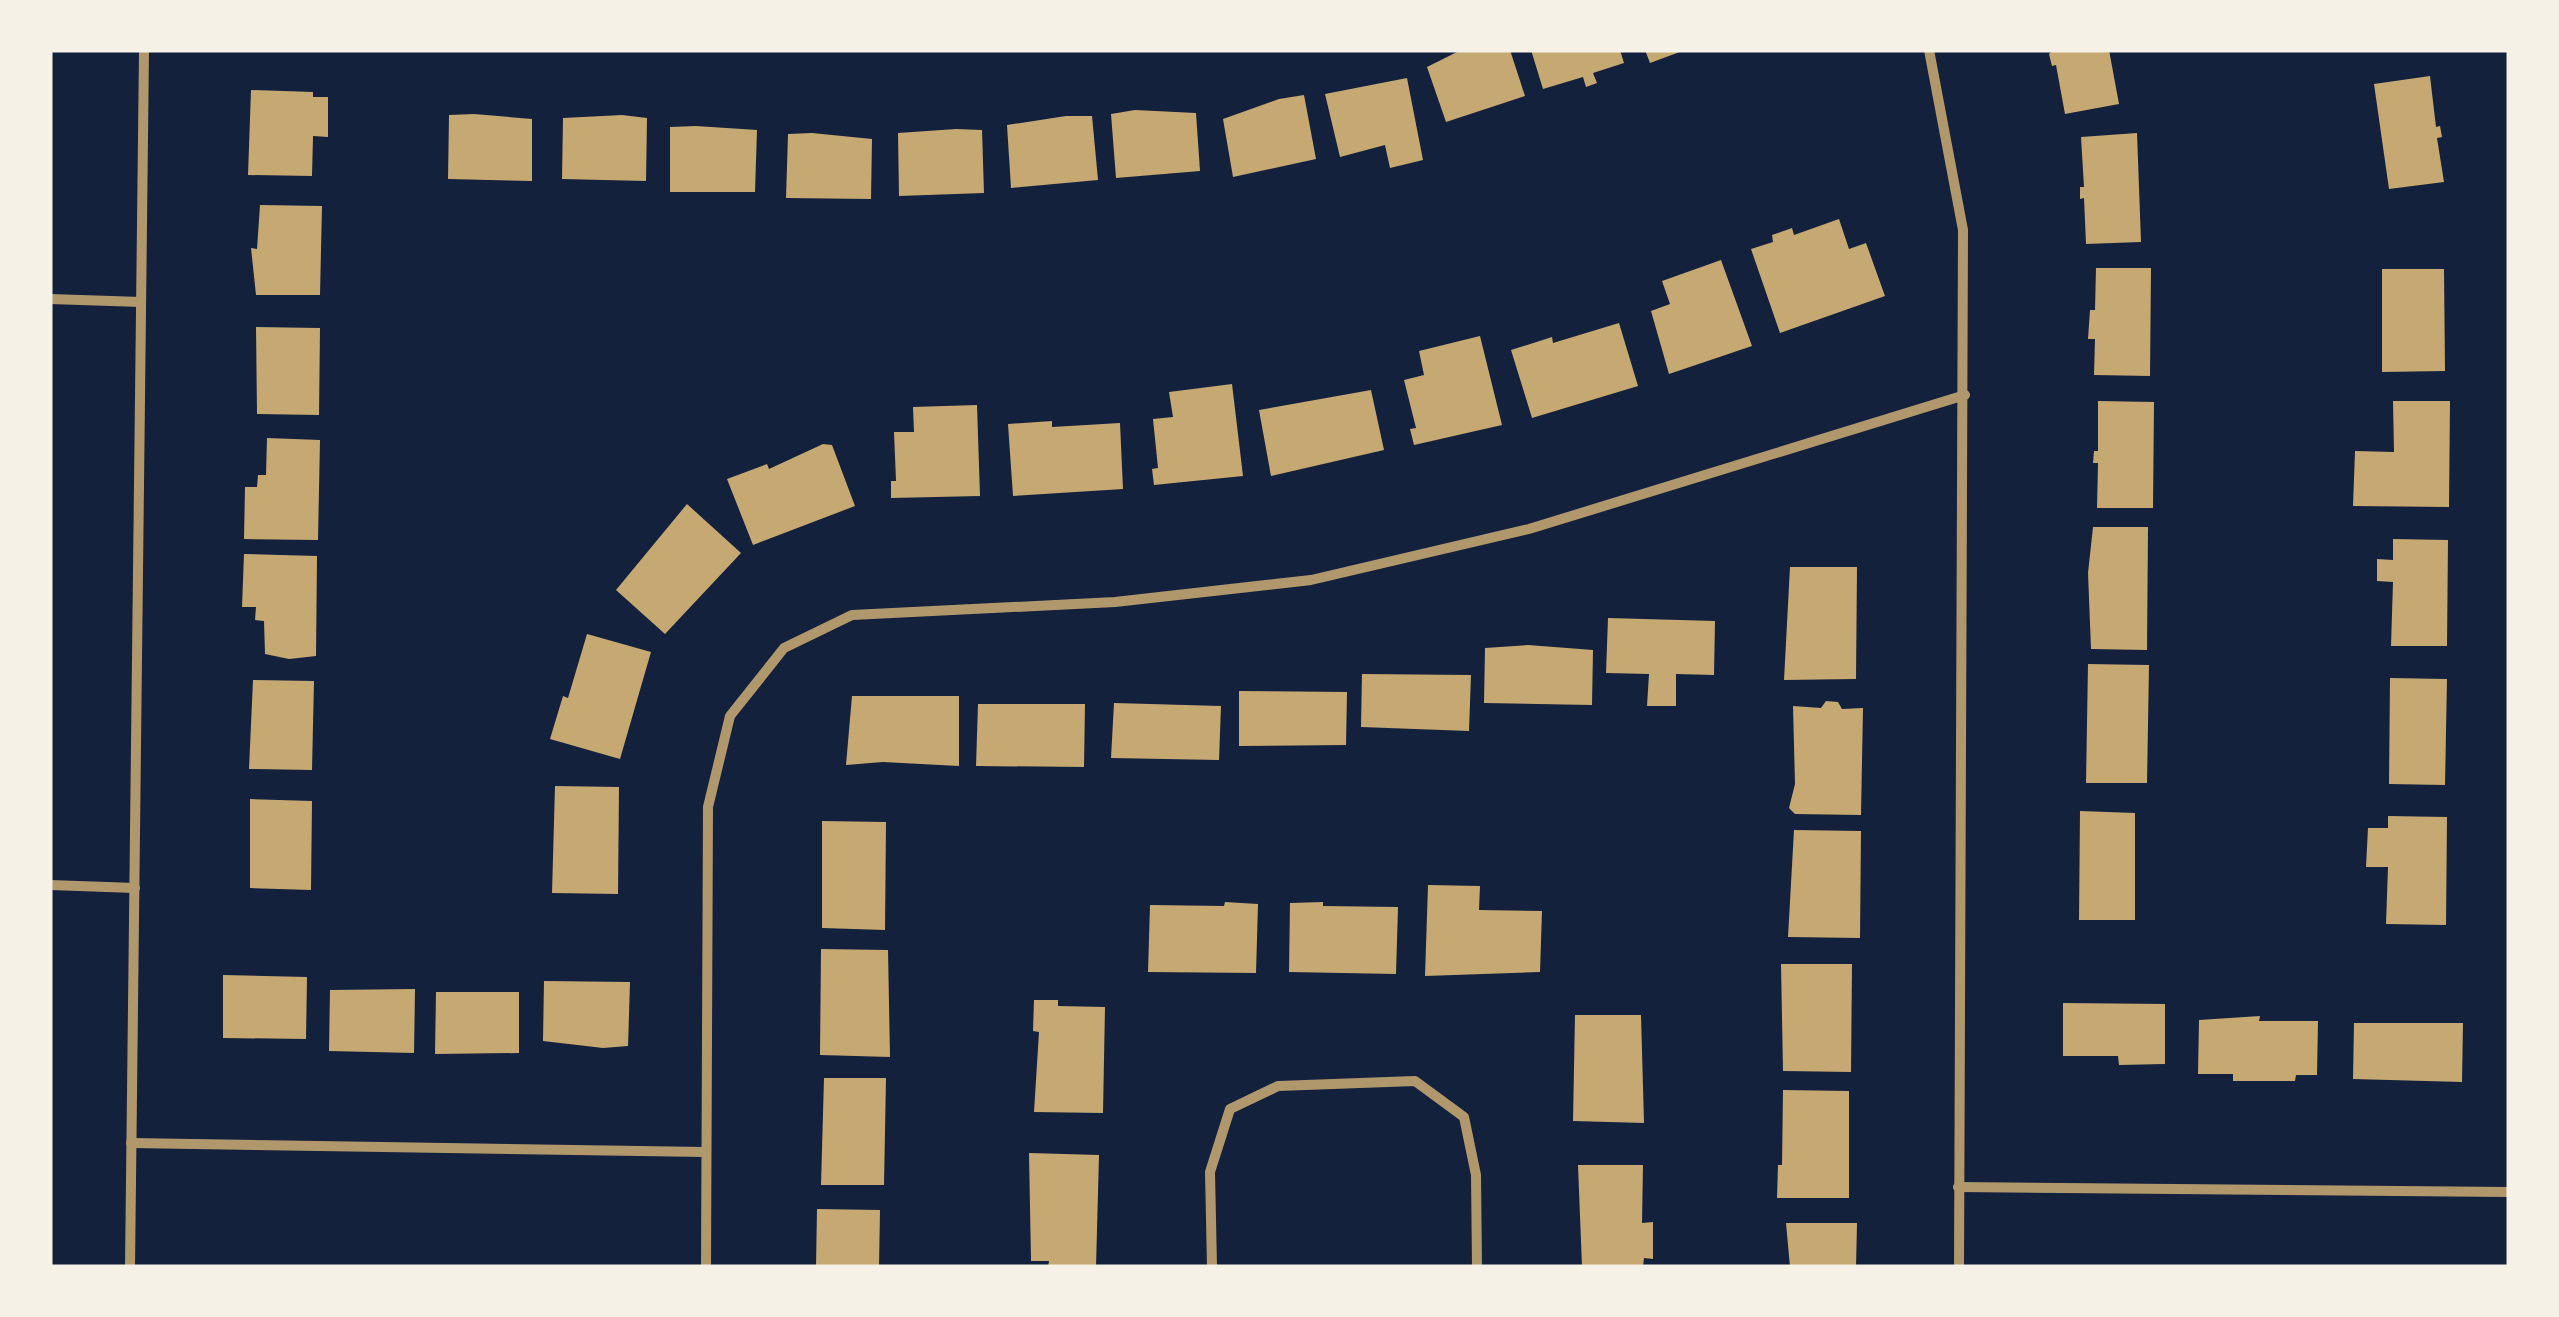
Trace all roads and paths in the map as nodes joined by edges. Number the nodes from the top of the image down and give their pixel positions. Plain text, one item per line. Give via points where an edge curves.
1 (144, 50) edge
2 (1929, 50) edge
3 (50, 299) edge
4 (141, 302) junction
5 (1964, 395) junction
6 (50, 885) edge
7 (134, 888) junction
8 (132, 1143) junction
9 (705, 1152) junction
10 (1958, 1187) junction
11 (2509, 1192) edge
12 (130, 1267) edge
13 (706, 1267) edge
14 (1212, 1267) edge
15 (1477, 1267) edge
16 (1959, 1267) edge

1 - 4 street
2 - 5 street via 1963,230
3 - 4 street
4 - 7 street
5 - 9 street via 1530,530 1311,580 1114,602 852,616 784,648 730,716 708,807
5 - 10 street
6 - 7 street
7 - 8 street
8 - 9 street
8 - 12 street
9 - 13 street
10 - 11 street
10 - 16 street
14 - 15 street via 1210,1172 1230,1109 1278,1086 1416,1081 1464,1118 1476,1174

